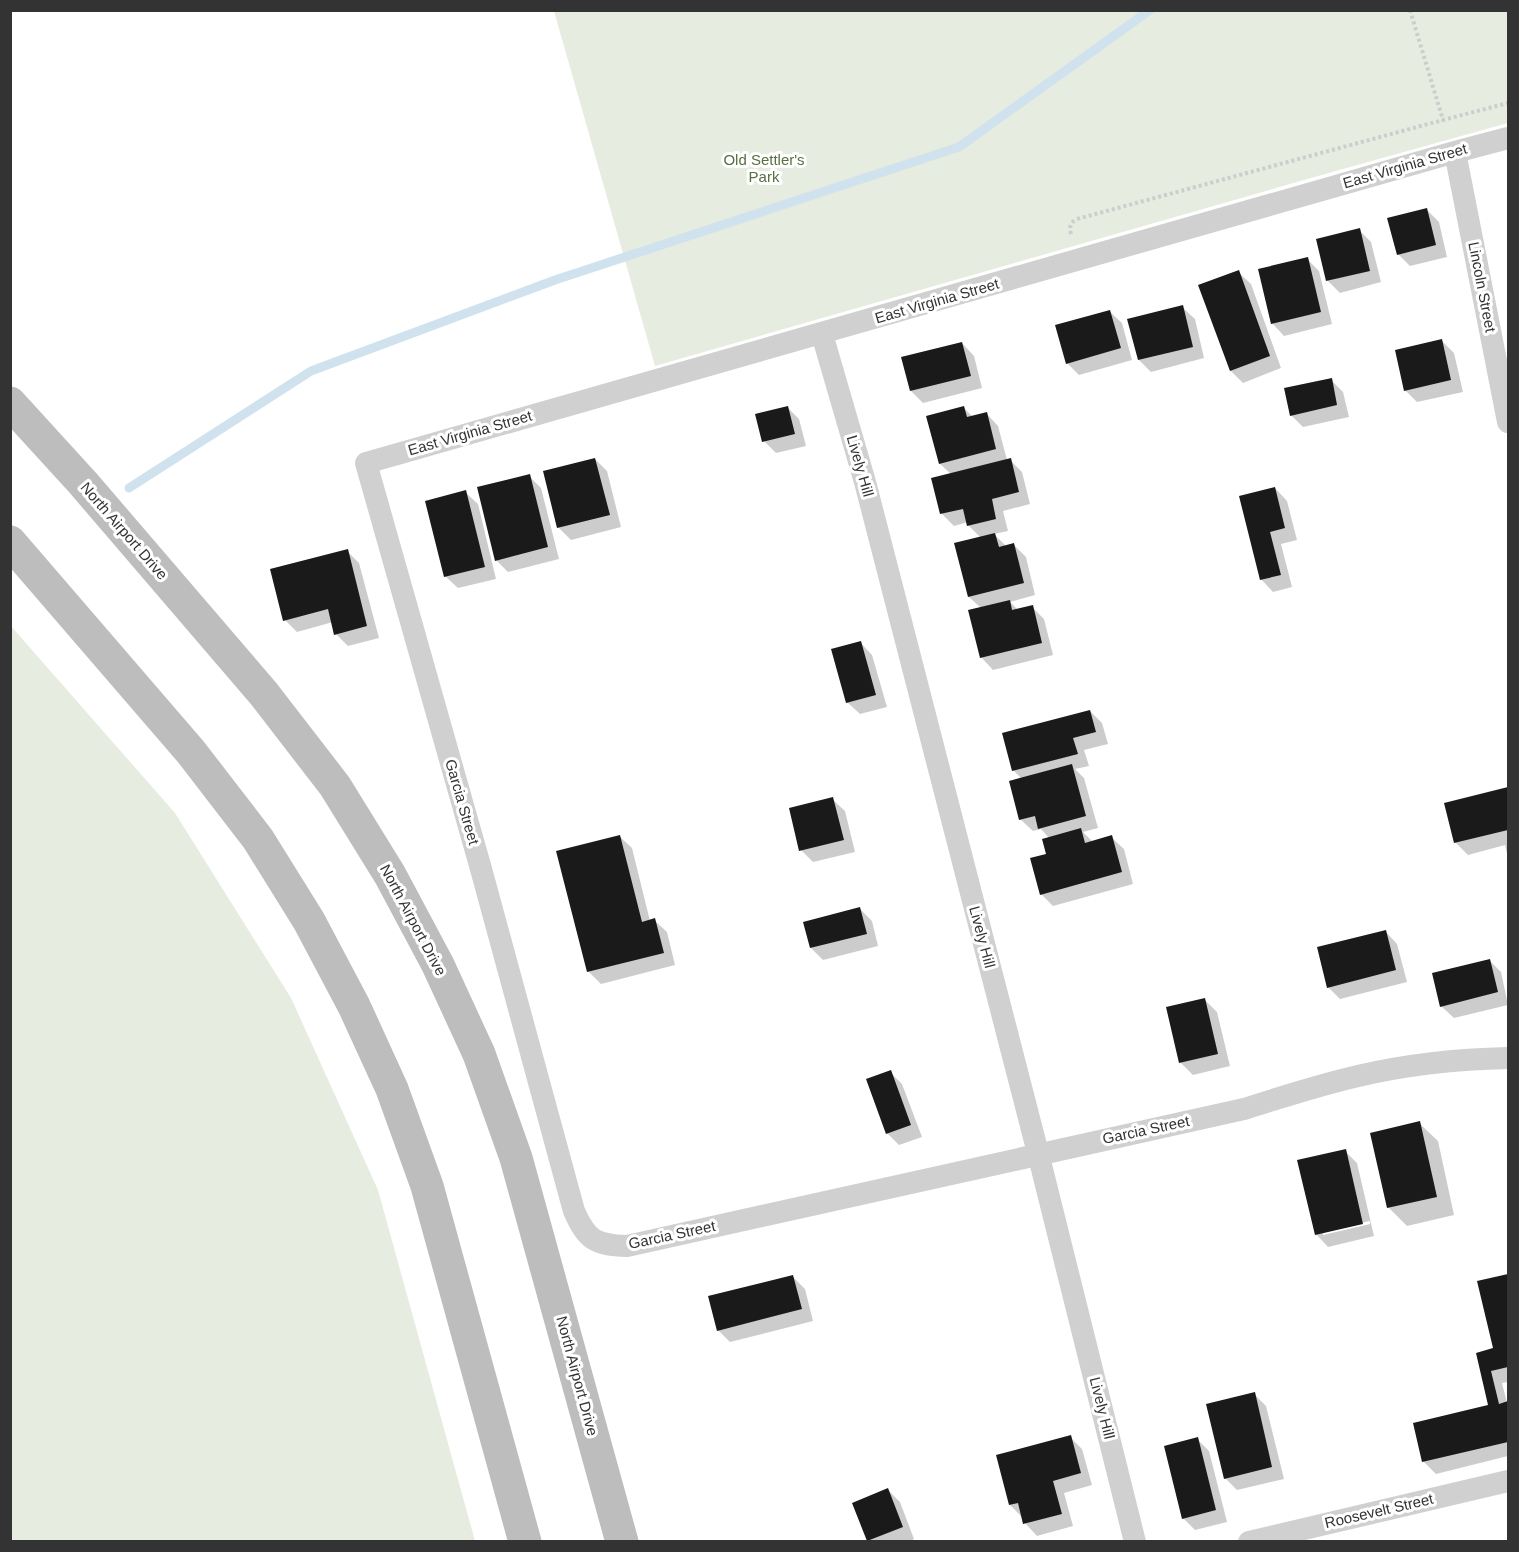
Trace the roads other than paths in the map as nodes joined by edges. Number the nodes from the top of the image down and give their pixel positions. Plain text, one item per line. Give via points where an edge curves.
1 (1509, 138) edge
2 (1455, 152) junction
3 (822, 334) junction
4 (10, 403) edge
5 (1509, 422) edge
6 (366, 463) joint
7 (10, 542) edge
8 (1509, 1058) edge
9 (1038, 1153) junction
10 (1509, 1481) edge
11 (525, 1542) edge
12 (622, 1542) edge
13 (1135, 1542) edge
14 (1249, 1542) edge

1 - 2 street, East Virginia Street
2 - 3 street, East Virginia Street
2 - 5 street, Lincoln Street
3 - 6 street, East Virginia Street
3 - 9 street, Lively Hill via 865,482
4 - 12 main road, North Airport Drive via 264,694 335,786 390,874 438,965 478,1054 516,1158
6 - 9 street, Garcia Street via 574,1211 593,1240 627,1245
7 - 11 main road via 191,752 258,839 309,921 354,1006 392,1089 427,1186
8 - 9 street, Garcia Street via 1461,1060 1370,1074 1308,1088 1244,1109
9 - 13 street, Lively Hill
10 - 14 street, Roosevelt Street

